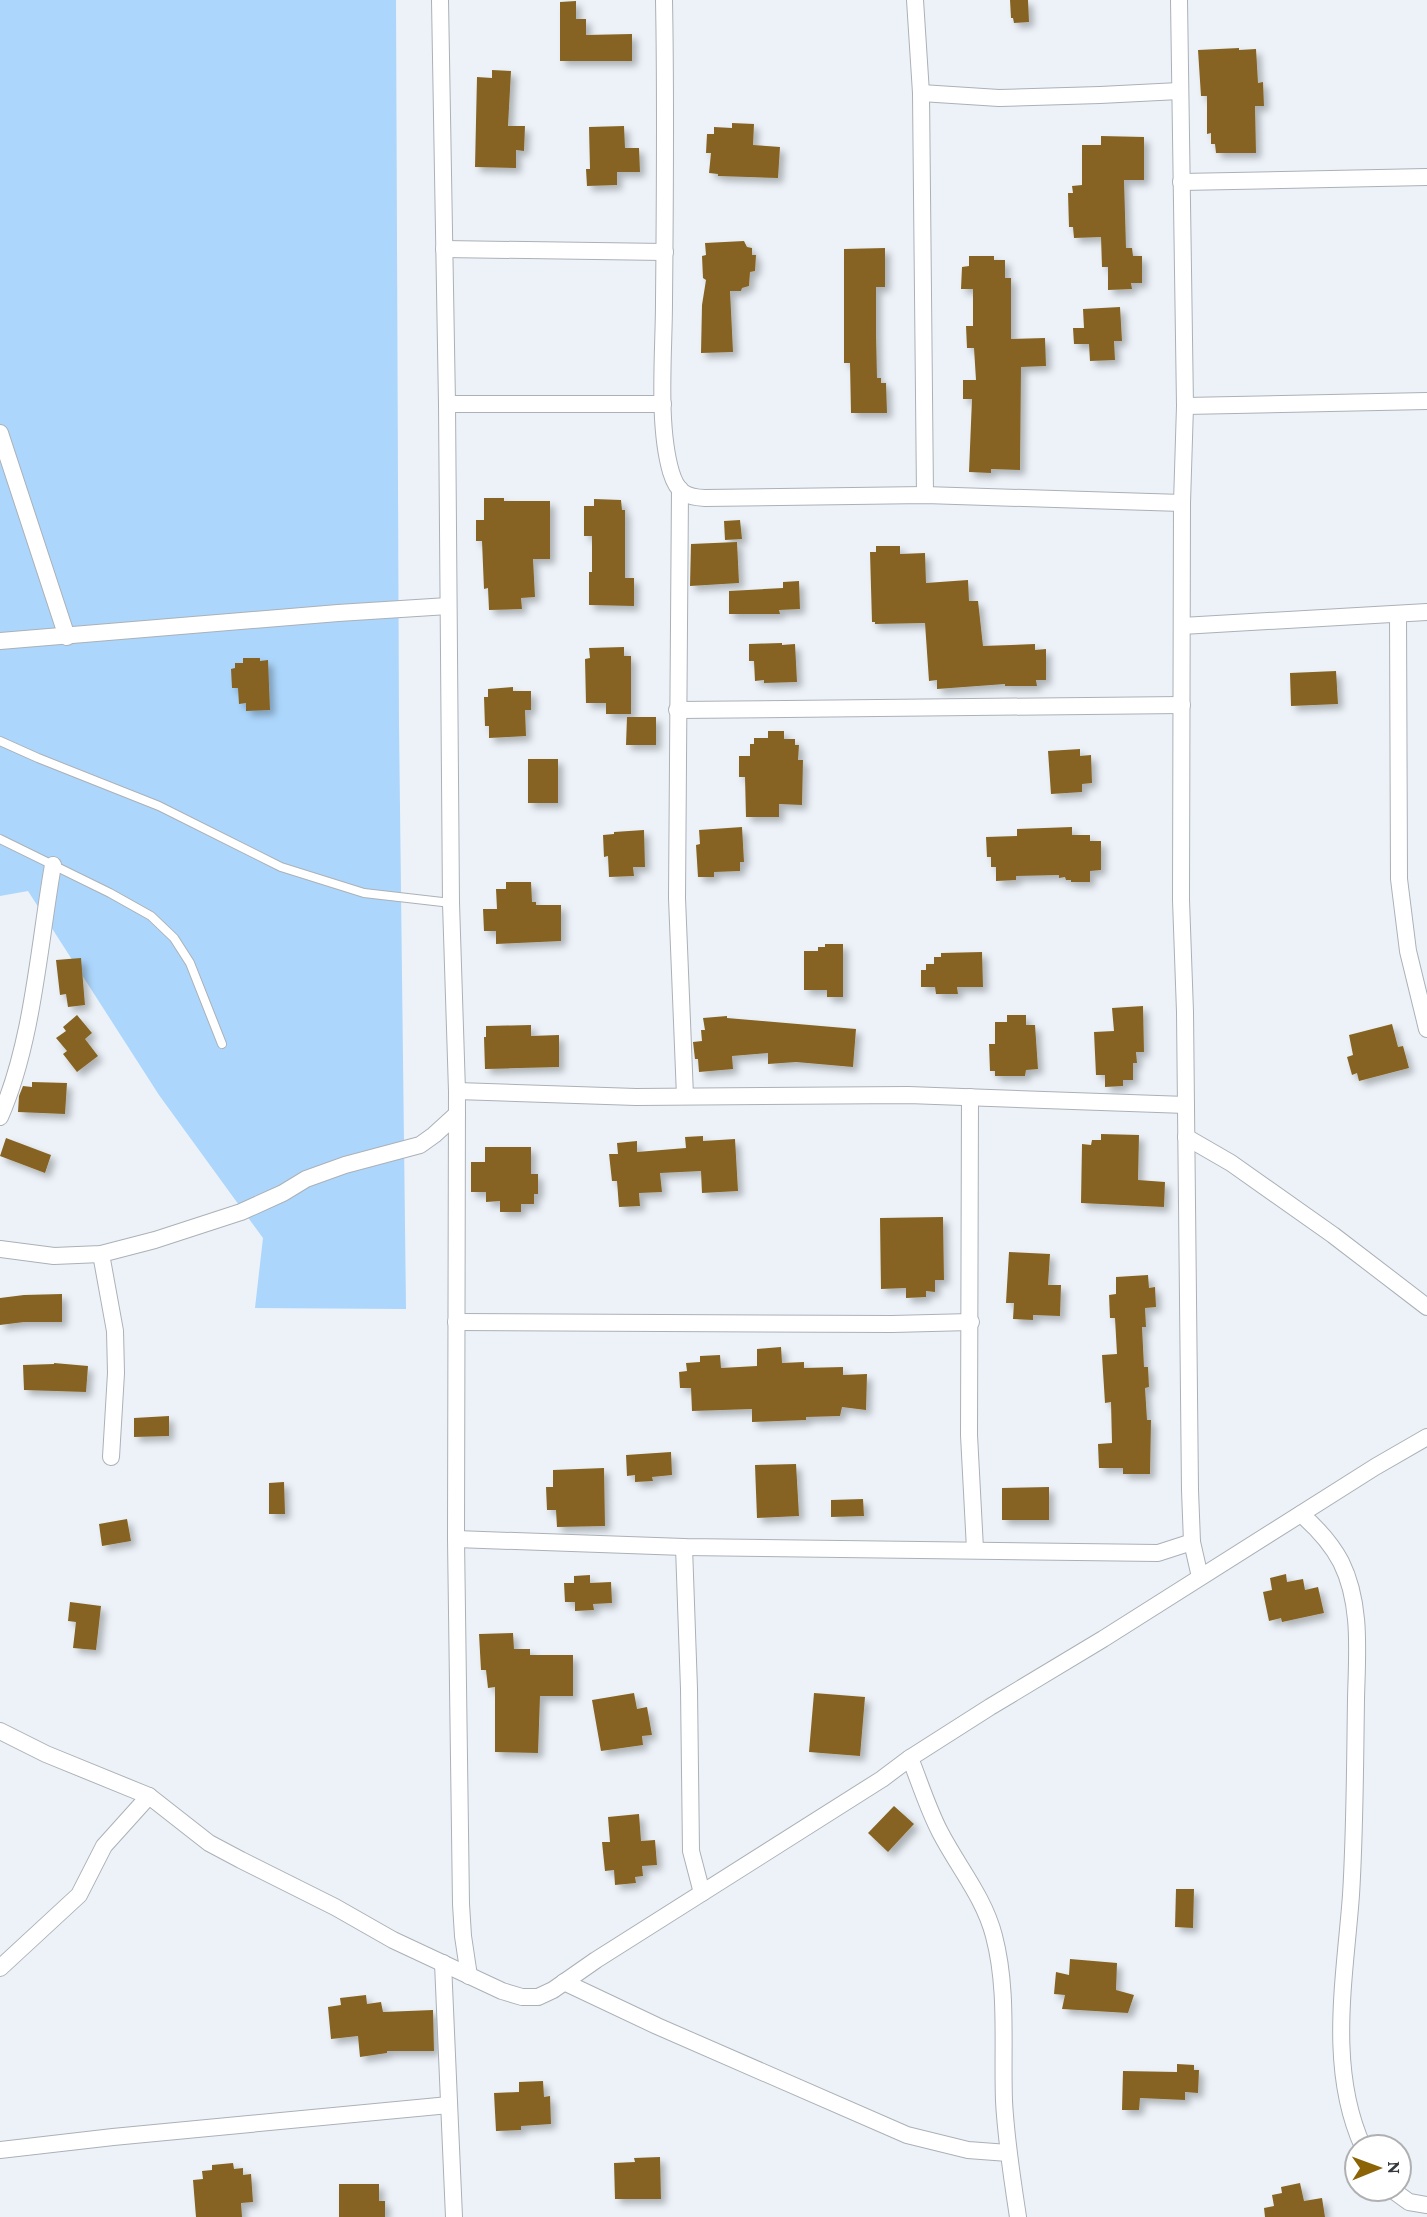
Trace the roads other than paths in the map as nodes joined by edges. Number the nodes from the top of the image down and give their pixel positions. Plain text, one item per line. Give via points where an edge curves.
1 (440, 0) edge
2 (664, 0) edge
3 (915, 0) edge
4 (1179, 0) edge
5 (1179, 91) junction
6 (921, 93) junction
7 (1427, 177) edge
8 (1181, 182) junction
9 (444, 249) junction
10 (665, 252) junction
11 (1427, 401) edge
12 (447, 404) junction
13 (663, 404) junction
14 (1185, 405) junction
15 (0, 433) edge
16 (680, 489) junction
17 (925, 495) junction
18 (1182, 503) junction
19 (448, 606) junction
20 (1427, 612) edge
21 (1398, 615) junction
22 (1182, 626) junction
23 (67, 637) junction
24 (0, 641) edge
25 (1182, 705) junction
26 (677, 710) junction
27 (0, 741) edge
28 (0, 839) edge
29 (53, 865) junction
30 (451, 903) junction
31 (1427, 1030) edge
32 (222, 1044) dead end
33 (457, 1091) junction
34 (685, 1096) junction
35 (970, 1097) junction
36 (1186, 1105) junction
37 (457, 1114) junction
38 (0, 1117) edge
39 (1186, 1137) junction
40 (0, 1249) edge
41 (101, 1254) junction
42 (1427, 1307) edge
43 (456, 1322) junction
44 (971, 1322) junction
45 (1427, 1437) edge
46 (111, 1457) dead end
47 (1301, 1514) junction
48 (456, 1539) junction
49 (1192, 1542) junction
50 (684, 1547) junction
51 (975, 1549) junction
52 (1200, 1577) junction
53 (0, 1731) edge
54 (909, 1759) junction
55 (149, 1796) junction
56 (702, 1893) junction
57 (443, 1963) junction
58 (0, 1968) edge
59 (469, 1976) junction
60 (564, 1982) junction
61 (449, 2105) junction
62 (1357, 2133) edge
63 (0, 2150) edge
64 (1008, 2153) junction
65 (454, 2217) edge
66 (1018, 2217) edge

1 - 9 street
2 - 10 street
3 - 6 street
4 - 5 street
5 - 6 street via 999,98
5 - 8 street
6 - 17 street
7 - 8 street
8 - 14 street
9 - 10 street
9 - 12 street
10 - 13 street
11 - 14 street
12 - 13 street
12 - 19 street
13 - 16 street via 671,470
14 - 18 street
15 - 23 street
16 - 17 street via 689,496 705,498
16 - 26 street
17 - 18 street
18 - 22 street
19 - 23 street
19 - 30 street
20 - 21 street
21 - 22 street
21 - 31 street via 1399,879 1408,951
22 - 25 street
23 - 24 street
25 - 26 street
25 - 36 street
26 - 34 street via 677,898
27 - 30 lane via 159,806 281,867 364,893
28 - 29 lane
29 - 32 lane via 151,916 174,938 190,963
29 - 38 street via 23,1046
30 - 33 street
33 - 34 street
33 - 37 street
34 - 35 street
35 - 36 street
35 - 44 street
36 - 39 street
37 - 41 street via 420,1146 306,1179 207,1224
37 - 43 street
39 - 42 street via 1231,1163
39 - 49 street
40 - 41 street
41 - 46 street via 115,1331
43 - 44 street
43 - 48 street
44 - 51 street via 969,1435
45 - 47 street
47 - 52 street
47 - 62 street via 1342,1563 1354,1603 1355,1782 1341,2003 1344,2083
48 - 50 street
48 - 59 street via 461,1904
49 - 51 street via 1158,1553
49 - 52 street
50 - 51 street
50 - 56 street via 691,1851
52 - 54 street
53 - 55 street
54 - 56 street
54 - 64 street via 940,1833 970,1879 994,1935 1004,2018
55 - 57 street via 209,1843
55 - 58 street via 104,1846 79,1895
56 - 60 street
57 - 59 street
57 - 61 street
59 - 60 street via 522,1997 538,1997
60 - 64 street via 906,2134 968,2150
61 - 63 street
61 - 65 street
64 - 66 street

